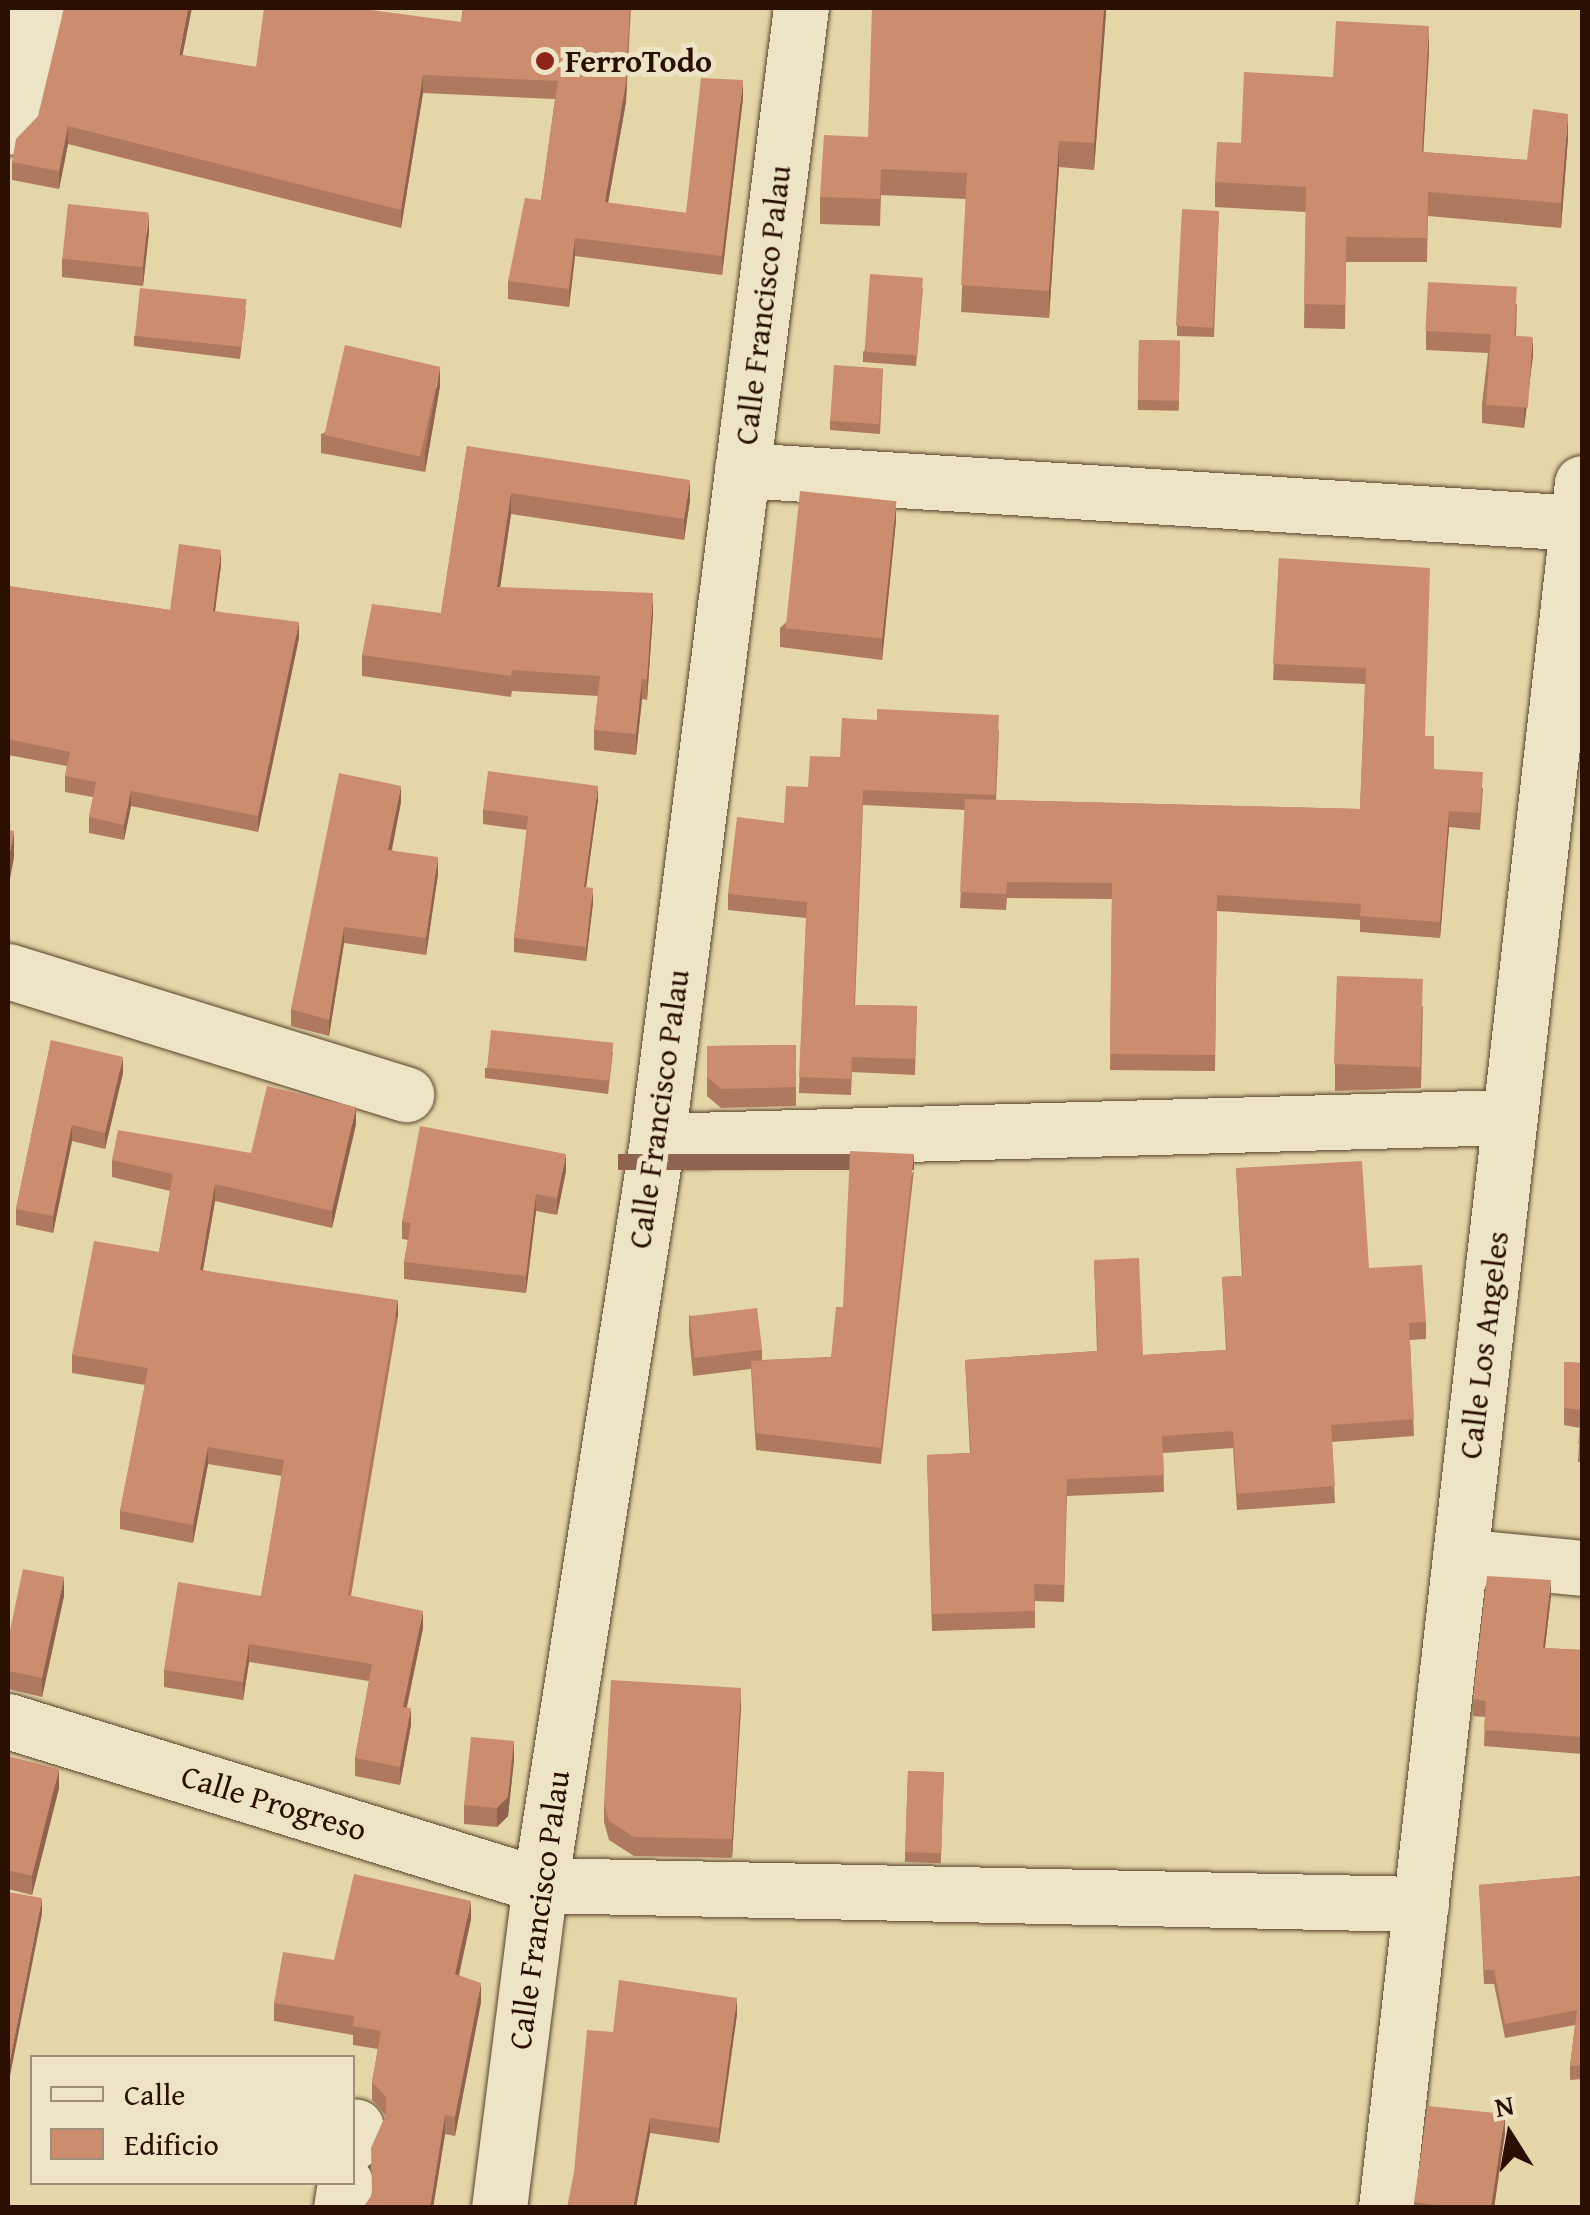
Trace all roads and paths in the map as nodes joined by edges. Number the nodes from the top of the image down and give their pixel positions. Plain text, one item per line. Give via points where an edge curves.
1 (36, 8) edge
2 (801, 8) edge
3 (8, 127) edge
4 (742, 470) junction
5 (1580, 503) edge
6 (1563, 830) edge
7 (8, 971) edge
8 (406, 1094) dead end
9 (1510, 1117) junction
10 (657, 1140) junction
11 (1460, 1556) junction
12 (1582, 1568) edge
13 (8, 1721) edge
14 (540, 1885) junction
15 (1420, 1904) junction
16 (499, 2208) edge
17 (1386, 2208) edge

1 - 3 street
2 - 4 street, Calle Francisco Palau
4 - 5 street
4 - 10 street, Calle Francisco Palau
5 - 6 street, Calle Los Angeles
6 - 9 street, Calle Los Angeles
7 - 8 street
9 - 10 street
9 - 11 street, Calle Los Angeles
10 - 14 street, Calle Francisco Palau
11 - 12 street
11 - 15 street, Calle Los Angeles
13 - 14 street, Calle Progreso
14 - 15 street, Calle Progreso
14 - 16 street, Calle Francisco Palau
15 - 17 street, Calle Los Angeles

